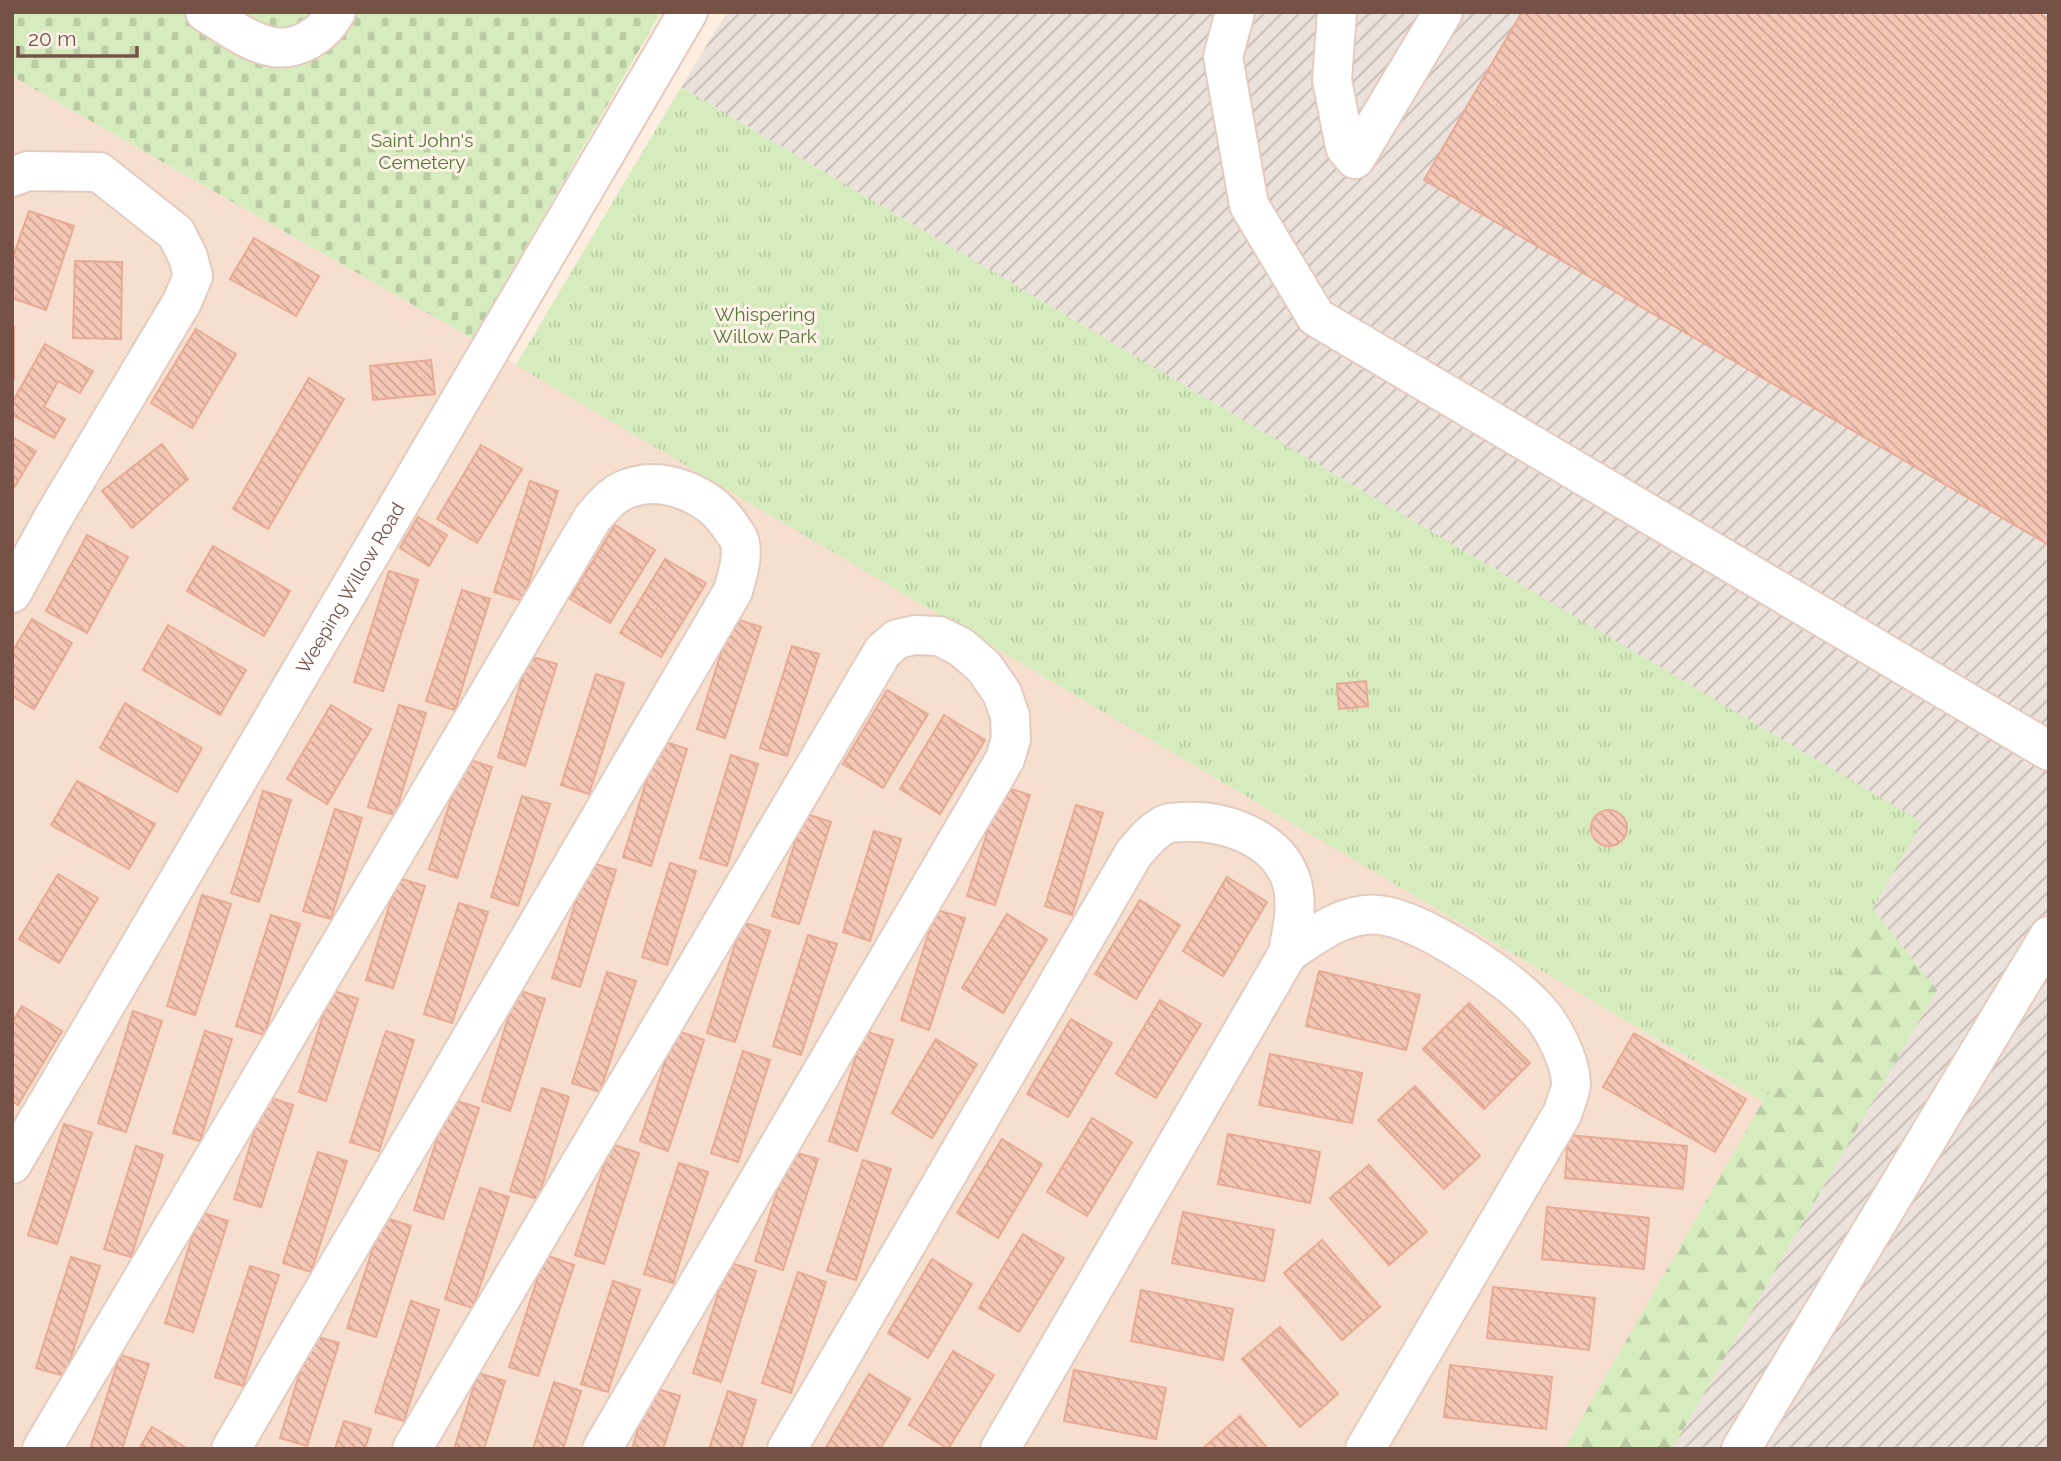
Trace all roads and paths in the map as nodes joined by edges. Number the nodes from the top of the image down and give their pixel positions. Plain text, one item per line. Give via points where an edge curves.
1 (205, 12) edge
2 (336, 12) edge
3 (688, 12) edge
4 (1235, 12) edge
5 (1337, 12) edge
6 (1443, 12) edge
7 (12, 177) edge
8 (12, 593) edge
9 (2049, 751) edge
10 (2049, 936) edge
11 (1288, 953) junction
12 (12, 1164) edge
13 (42, 1449) edge
14 (231, 1449) edge
15 (412, 1449) edge
16 (602, 1449) edge
17 (788, 1449) edge
18 (1000, 1449) edge
19 (1365, 1449) edge
20 (1741, 1449) edge

1 - 2 street via 274,47 296,46 317,36
3 - 12 street, Weeping Willow Road
4 - 9 street via 1223,57 1249,205 1316,317
5 - 6 street via 1332,80 1345,147 1355,159
7 - 8 street via 28,171 99,172 176,233 192,276
10 - 20 street
11 - 17 street via 1295,913 1292,882 1278,857 1254,837 1228,826 1194,821 1167,824 1149,836 1133,853
11 - 18 street
11 - 19 street via 1352,917 1380,915 1410,924 1510,984 1537,1008 1565,1056 1572,1084 1562,1114
13 - 14 street via 592,519 609,498 642,484 672,486 702,499 727,520 740,541 740,569 733,591
15 - 16 street via 883,651 897,639 939,636 984,667 1002,693 1010,716 1011,739 1005,759

